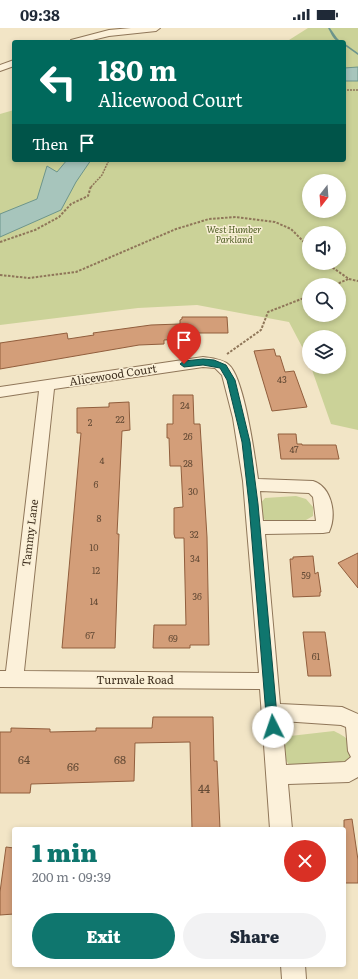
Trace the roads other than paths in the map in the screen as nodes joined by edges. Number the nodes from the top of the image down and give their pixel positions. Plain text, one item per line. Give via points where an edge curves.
1 (156, 28) edge
2 (140, 29) edge
3 (83, 40) edge
4 (12, 64) edge
5 (0, 68) edge
6 (47, 386) junction
7 (0, 392) edge
8 (251, 485) junction
9 (256, 528) junction
10 (7, 679) edge
11 (270, 680) junction
12 (272, 712) junction
13 (358, 751) edge
14 (358, 764) edge
15 (277, 775) junction
16 (281, 827) edge
17 (293, 967) edge
18 (294, 979) edge

1 - 2 street
2 - 3 street
4 - 5 street
6 - 7 street, Alicewood Court
6 - 8 street, Alicewood Court via 184,364 203,362 223,366 231,380 246,442
6 - 10 street, Tammy Lane
8 - 9 street
8 - 9 street via 313,487 321,494 325,518 323,527
9 - 11 street
10 - 11 street, Turnvale Road
11 - 12 street
12 - 13 street via 342,716 355,722
12 - 15 street
14 - 15 street via 349,772
15 - 16 street
17 - 18 street

